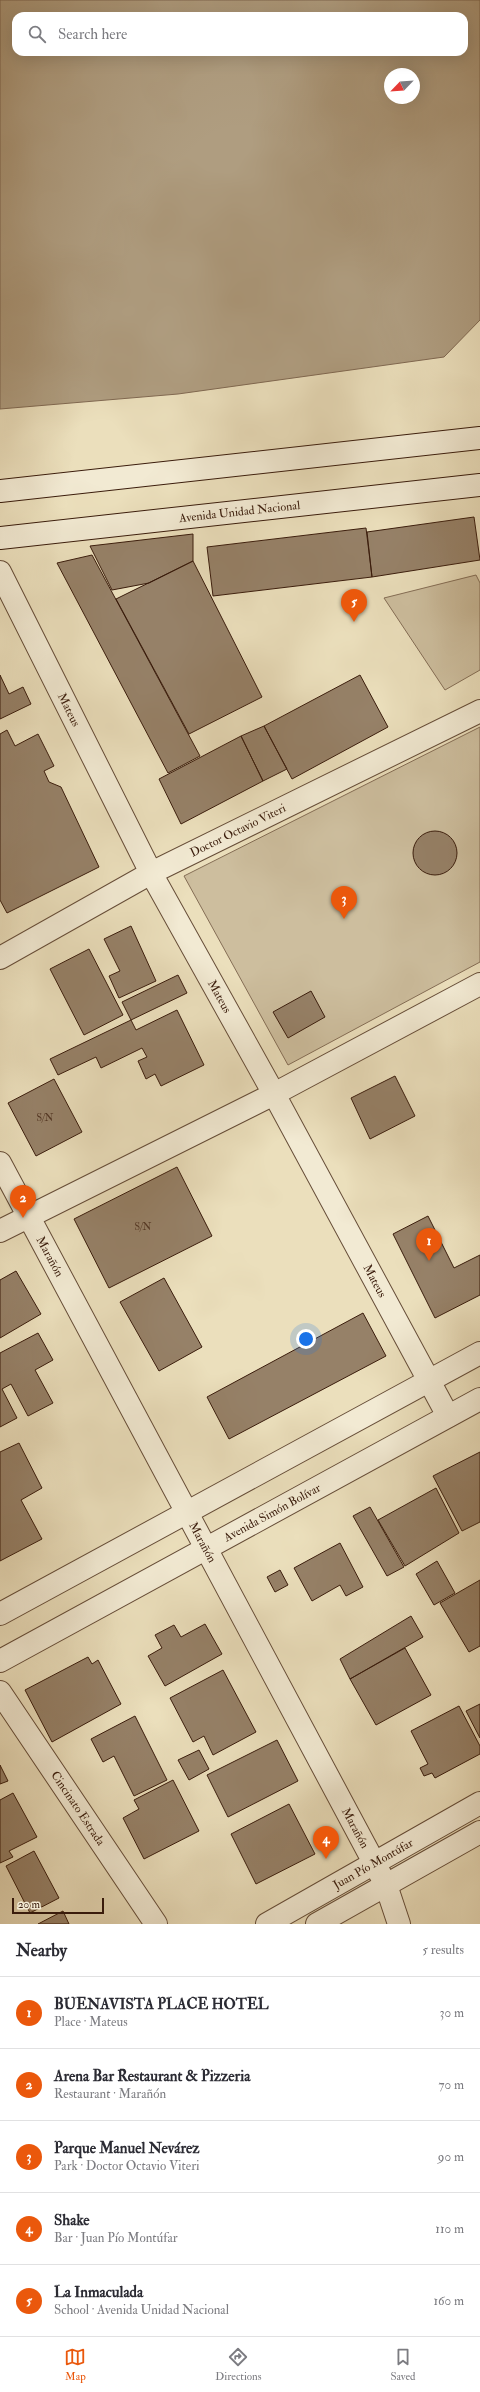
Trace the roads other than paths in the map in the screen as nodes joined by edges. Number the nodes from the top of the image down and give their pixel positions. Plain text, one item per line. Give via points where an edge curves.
1 (480, 438) edge
2 (480, 485) edge
3 (0, 491) edge
4 (0, 538) edge
5 (0, 572) edge
6 (480, 711) edge
7 (151, 873) junction
8 (0, 958) edge
9 (480, 984) edge
10 (274, 1094) junction
11 (0, 1164) edge
12 (29, 1216) junction
13 (0, 1231) edge
14 (480, 1353) edge
15 (429, 1381) junction
16 (480, 1399) edge
17 (448, 1416) junction
18 (185, 1513) junction
19 (206, 1550) junction
20 (0, 1614) edge
21 (0, 1661) edge
22 (0, 1692) edge
23 (480, 1803) edge
24 (480, 1832) edge
25 (373, 1864) junction
26 (386, 1885) junction
27 (156, 1924) edge
28 (267, 1924) edge
29 (317, 1924) edge
30 (398, 1924) edge

1 - 3 street
2 - 4 street, Avenida Unidad Nacional
5 - 7 street, Mateus
6 - 7 street, Doctor Octavio Viteri
7 - 8 street, Doctor Octavio Viteri
7 - 10 street, Mateus
9 - 10 street
10 - 12 street
10 - 15 street, Mateus
11 - 12 street, Marañón
12 - 13 street
12 - 18 street, Marañón
14 - 15 street
15 - 17 street, Mateus
15 - 18 street
16 - 17 street, Avenida Simón Bolívar
17 - 19 street, Avenida Simón Bolívar
18 - 19 street, Marañón
18 - 20 street
19 - 21 street, Avenida Simón Bolívar
19 - 25 street, Marañón
22 - 27 street, Cincinato Estrada
23 - 25 street, Juan Pío Montúfar
24 - 26 street, Juan Pío Montúfar
25 - 26 street, Marañón
25 - 28 street, Juan Pío Montúfar
26 - 29 street, Juan Pío Montúfar
26 - 30 street, Marañón

